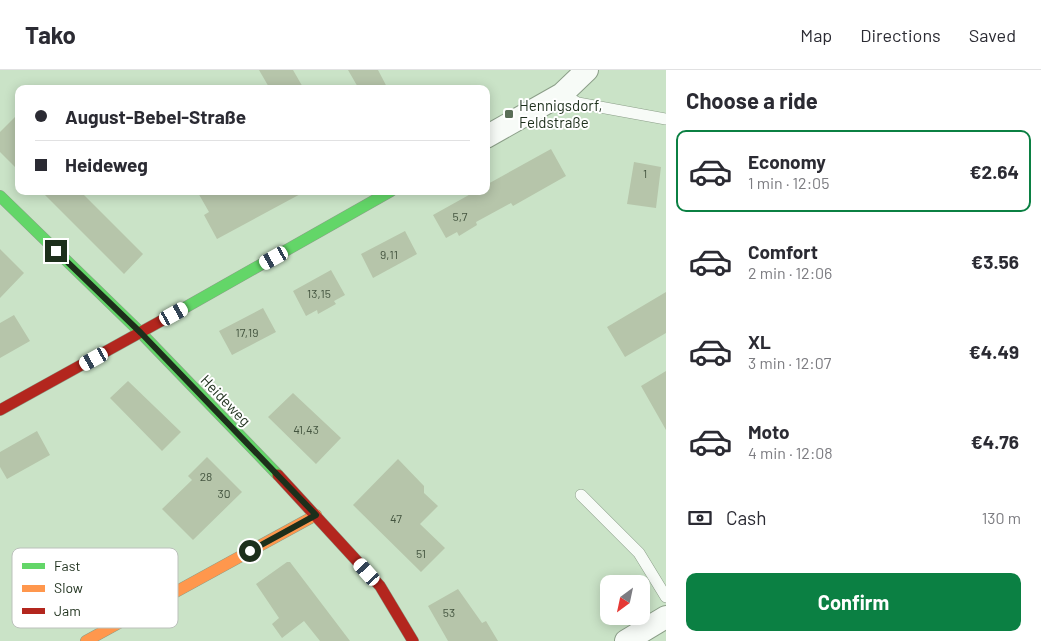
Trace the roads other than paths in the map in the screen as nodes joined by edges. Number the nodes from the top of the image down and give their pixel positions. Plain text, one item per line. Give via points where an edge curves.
1 (588, 70) edge
2 (562, 94) junction
3 (666, 119) edge
4 (490, 135) edge
5 (384, 195) edge
6 (0, 196) edge
7 (141, 333) junction
8 (0, 410) edge
9 (581, 495) dead end
10 (316, 515) junction
11 (178, 591) edge
12 (666, 597) edge
13 (666, 617) edge
14 (110, 628) edge
15 (86, 641) edge
16 (413, 641) edge
17 (626, 641) edge

1 - 2 street
2 - 3 lane via 578,103
2 - 4 street
5 - 7 street
6 - 7 street, Heideweg
7 - 8 street
7 - 10 street, Heideweg
9 - 12 lane via 639,553
10 - 11 street
10 - 16 street, Heideweg via 380,586
13 - 17 street
14 - 15 street

